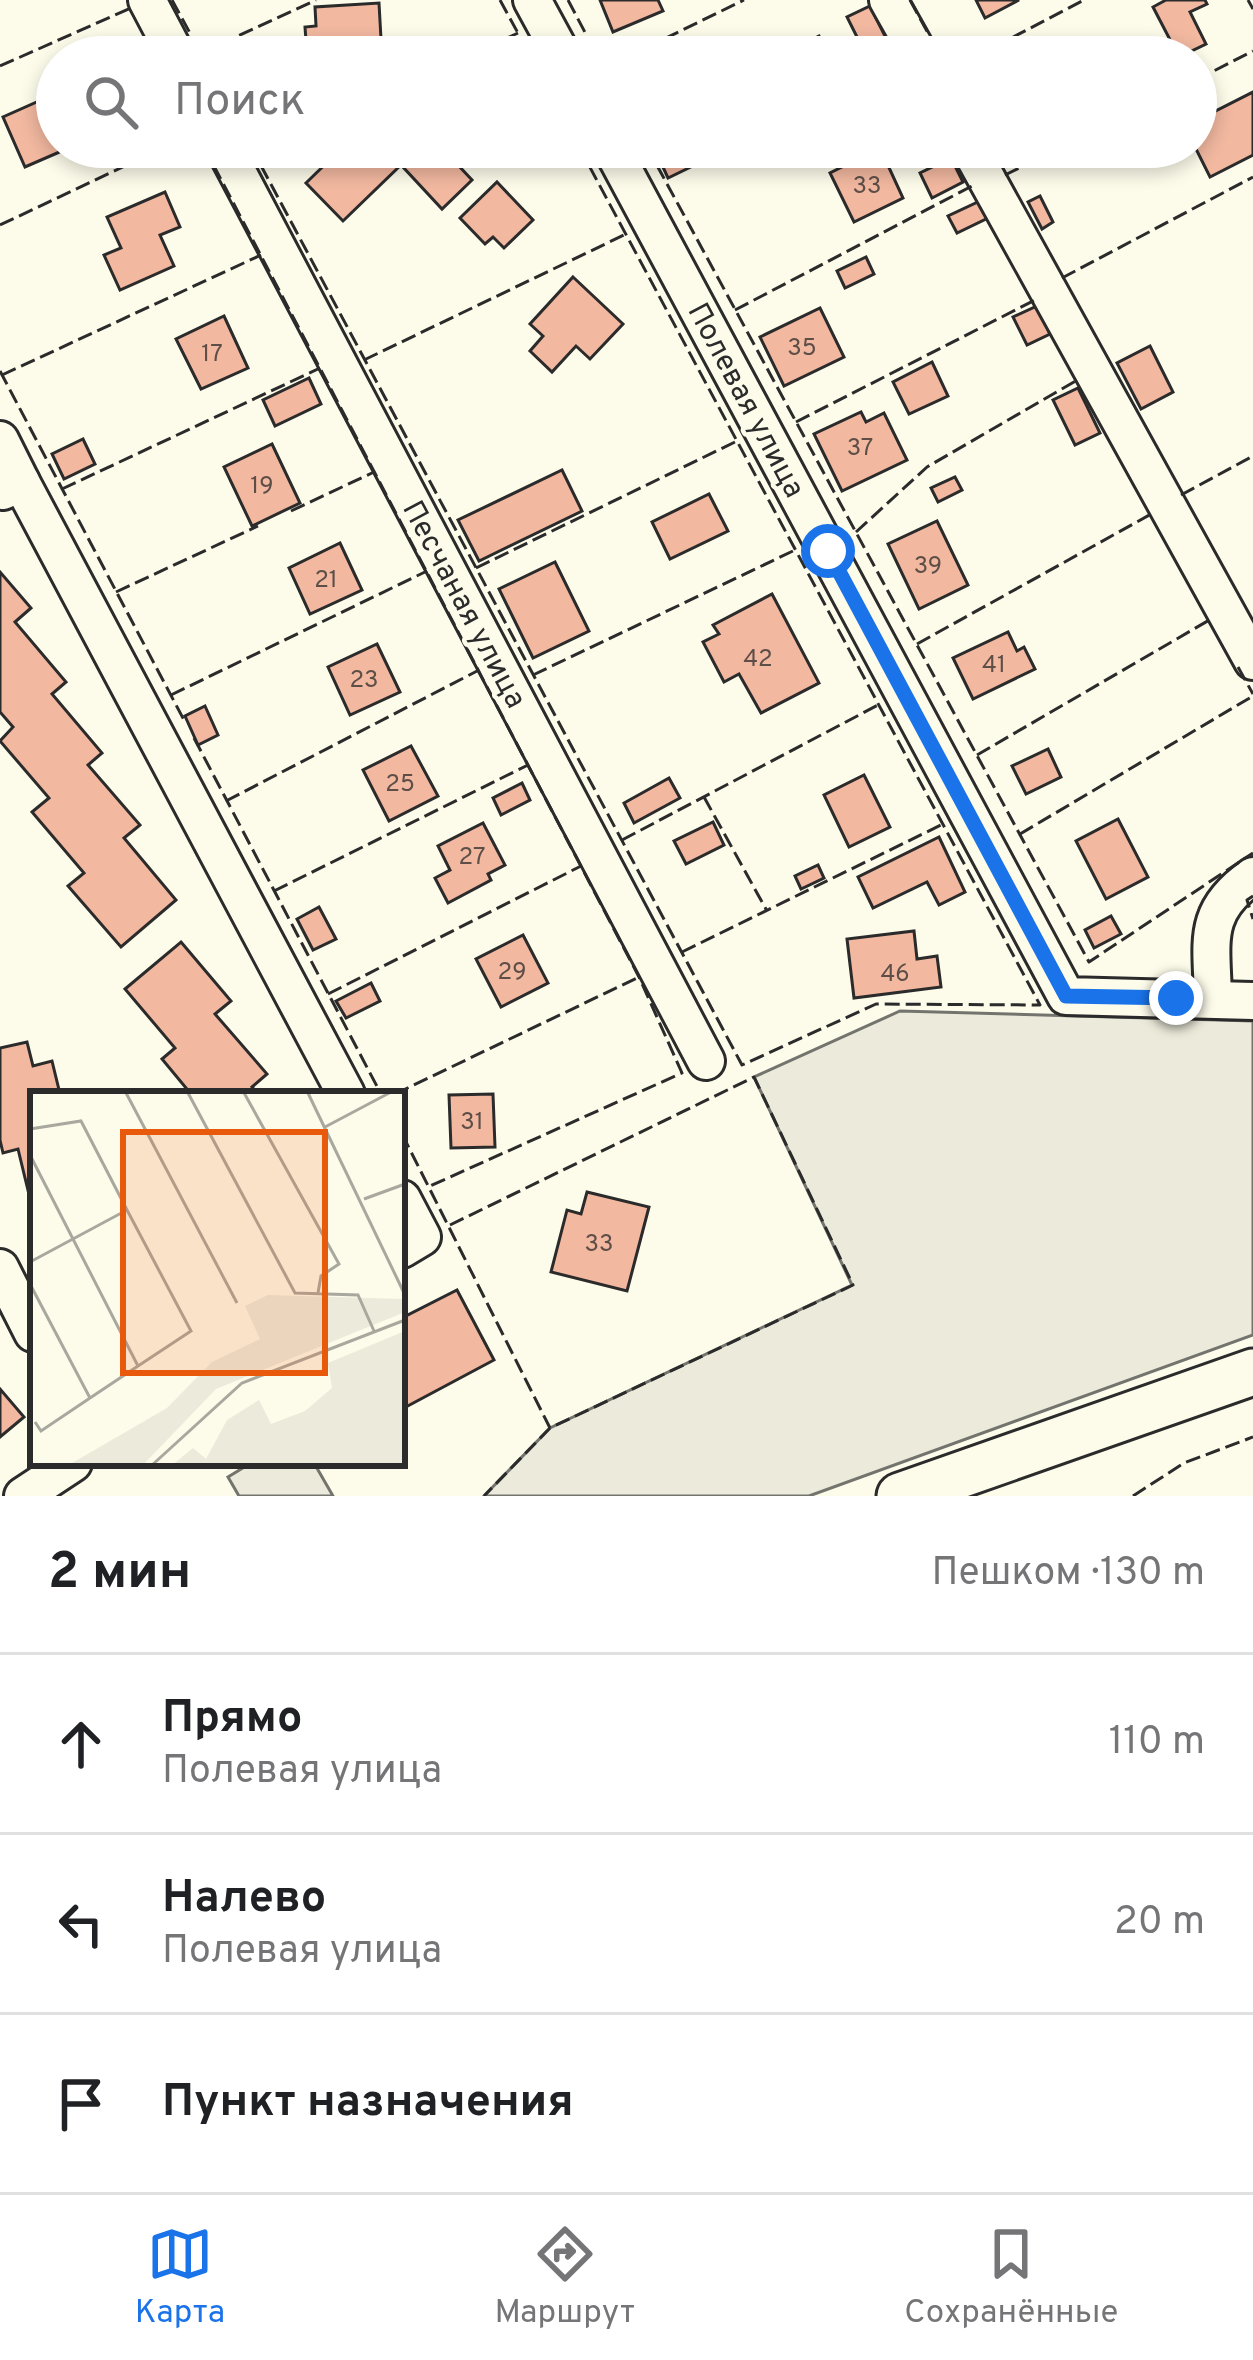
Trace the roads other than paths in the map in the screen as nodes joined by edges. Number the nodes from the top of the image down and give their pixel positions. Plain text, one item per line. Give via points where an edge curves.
1 (147, 0) edge
2 (532, 0) edge
3 (888, 0) edge
4 (166, 36) edge
5 (552, 36) edge
6 (908, 36) edge
7 (235, 168) edge
8 (622, 168) edge
9 (982, 168) edge
10 (0, 440) edge
11 (11, 488) edge
12 (1253, 661) edge
13 (1253, 876) edge
14 (1213, 999) junction
15 (1253, 1001) edge
16 (706, 1061) dead end
17 (344, 1091) edge
18 (405, 1205) edge
19 (405, 1248) edge
20 (0, 1268) edge
21 (30, 1327) edge
22 (1241, 1377) edge
23 (68, 1466) edge
24 (23, 1496) edge
25 (901, 1496) edge

1 - 4 street
2 - 5 street
3 - 6 street
7 - 16 street, Песчаная улица
8 - 14 street, Полевая улица via 1066,996
9 - 12 street
10 - 11 street
11 - 17 street
13 - 14 street via 1226,896 1212,931
14 - 15 street, Полевая улица
18 - 19 street via 422,1237
20 - 21 street
22 - 25 main road
23 - 24 street

